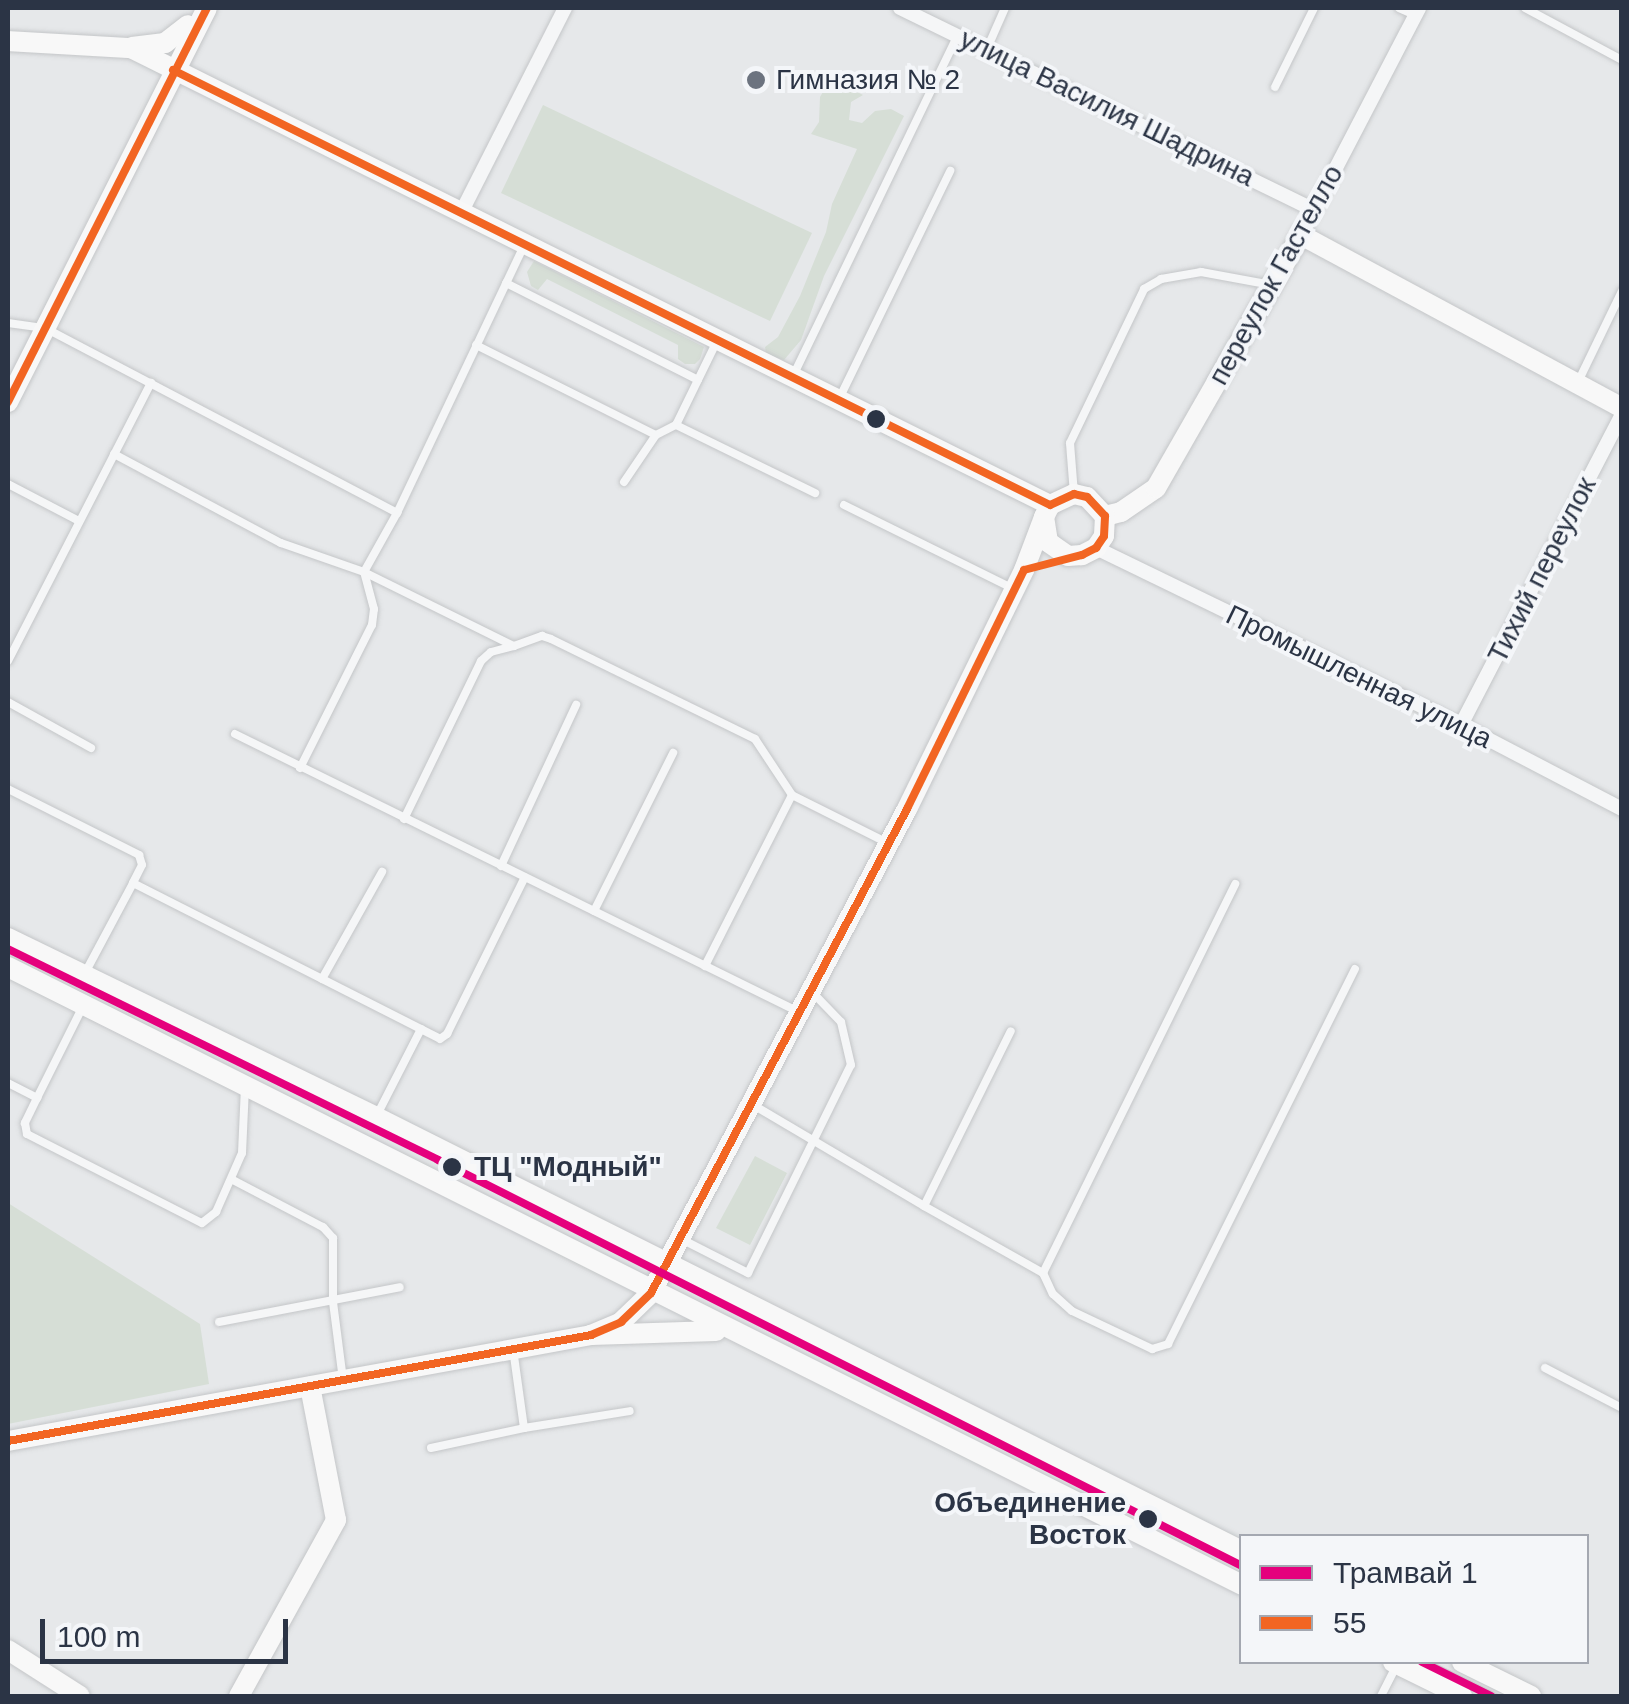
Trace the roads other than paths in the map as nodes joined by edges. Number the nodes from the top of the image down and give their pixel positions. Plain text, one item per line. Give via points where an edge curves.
1 (207, 8) edge
2 (565, 8) edge
3 (900, 8) edge
4 (1005, 8) edge
5 (1314, 8) edge
6 (1399, 8) edge
7 (1525, 8) edge
8 (1417, 11) edge
9 (192, 16) edge
10 (958, 35) junction
11 (8, 40) edge
12 (126, 48) junction
13 (986, 51) junction
14 (1622, 60) edge
15 (172, 70) junction
16 (1275, 87) dead end
17 (950, 171) dead end
18 (1314, 210) junction
19 (462, 213) junction
20 (1301, 235) junction
21 (524, 245) junction
22 (506, 283) junction
23 (1272, 285) junction
24 (1622, 292) edge
25 (8, 323) edge
26 (44, 328) junction
27 (717, 340) junction
28 (476, 345) junction
29 (793, 376) junction
30 (698, 380) junction
31 (151, 383) junction
32 (1577, 384) junction
33 (839, 399) junction
34 (8, 402) edge
35 (1622, 411) edge
36 (676, 424) junction
37 (656, 435) junction
38 (114, 454) junction
39 (624, 482) dead end
40 (8, 484) edge
41 (814, 493) dead end
42 (1074, 494) junction
43 (844, 505) dead end
44 (1047, 511) junction
45 (397, 512) junction
46 (79, 521) junction
47 (1102, 533) junction
48 (1068, 556) junction
49 (1024, 570) junction
50 (364, 572) junction
51 (1014, 590) junction
52 (514, 646) junction
53 (8, 661) edge
54 (8, 702) edge
55 (576, 704) dead end
56 (1461, 725) junction
57 (235, 734) dead end
58 (91, 748) dead end
59 (673, 753) dead end
60 (300, 768) junction
61 (8, 789) edge
62 (792, 795) junction
63 (1622, 809) edge
64 (404, 819) junction
65 (889, 843) junction
66 (501, 866) junction
67 (382, 872) dead end
68 (525, 878) junction
69 (133, 883) junction
70 (1235, 884) dead end
71 (594, 912) junction
72 (8, 938) edge
73 (705, 966) junction
74 (8, 968) edge
75 (1355, 968) dead end
76 (84, 976) junction
77 (322, 979) junction
78 (811, 991) junction
79 (83, 1006) junction
80 (799, 1012) junction
81 (421, 1029) junction
82 (1011, 1030) dead end
83 (8, 1084) edge
84 (245, 1088) junction
85 (36, 1098) junction
86 (751, 1104) junction
87 (376, 1117) junction
88 (812, 1140) junction
89 (232, 1179) junction
90 (924, 1206) junction
91 (680, 1238) junction
92 (667, 1262) junction
93 (1044, 1273) junction
94 (400, 1287) dead end
95 (651, 1293) junction
96 (333, 1302) junction
97 (218, 1322) dead end
98 (730, 1332) junction
99 (591, 1335) junction
100 (513, 1349) junction
101 (1545, 1368) dead end
102 (343, 1380) junction
103 (310, 1386) junction
104 (1622, 1408) edge
105 (630, 1412) dead end
106 (524, 1428) junction
107 (8, 1442) edge
108 (432, 1448) dead end
109 (1239, 1549) edge
110 (1239, 1584) edge
111 (8, 1650) edge
112 (1394, 1664) edge
113 (1398, 1664) edge
114 (1466, 1664) edge
115 (54, 1689) edge
116 (1439, 1690) edge
117 (80, 1696) edge
118 (240, 1696) edge
119 (1381, 1696) edge
120 (1462, 1696) edge
121 (1531, 1696) edge

1 - 15 main road
2 - 19 street
3 - 10 street, улица Василия Шадрина
4 - 13 lane
5 - 16 lane
6 - 8 lane
7 - 14 lane
8 - 18 street, переулок Гастелло
9 - 12 main road via 166,43
9 - 15 main road
10 - 13 street, улица Василия Шадрина
10 - 29 lane
11 - 12 main road
12 - 15 main road
13 - 18 street, улица Василия Шадрина
15 - 19 main road
15 - 26 main road
17 - 33 lane
18 - 20 street, переулок Гастелло
19 - 21 main road
20 - 23 main road, переулок Гастелло
20 - 32 main road
21 - 22 lane
21 - 27 main road
22 - 28 lane
22 - 30 lane
23 - 42 lane via 1202,272 1144,289 1070,444
23 - 47 main road, переулок Гастелло via 1156,488
24 - 32 lane
25 - 26 lane
26 - 31 lane
26 - 34 main road
27 - 29 main road
27 - 30 lane
28 - 37 lane
28 - 45 lane
29 - 33 main road
30 - 36 lane
31 - 38 lane
31 - 45 lane
32 - 35 main road
33 - 44 main road
35 - 56 street, Тихий переулок
36 - 37 lane
36 - 41 lane
37 - 39 lane
38 - 46 lane
38 - 50 lane via 281,543
40 - 46 lane
42 - 44 main road
42 - 47 main road via 1087,497
43 - 51 lane
44 - 48 main road via 1048,542
44 - 49 main road
45 - 50 lane
46 - 53 lane
47 - 48 main road via 1082,556
47 - 56 street, Промышленная улица
48 - 49 main road
49 - 51 main road
50 - 52 lane
50 - 60 lane via 372,624
51 - 65 main road
52 - 62 lane via 551,639 744,732 763,748
52 - 64 lane via 490,652 481,662
54 - 58 lane
55 - 66 lane
56 - 63 street, Промышленная улица
57 - 60 lane
59 - 71 lane
60 - 64 lane
61 - 69 lane via 139,854 142,866
62 - 65 lane
62 - 73 lane
64 - 66 lane
65 - 78 main road
66 - 68 lane
67 - 77 lane
68 - 71 lane
68 - 81 lane via 448,1034 440,1039
69 - 76 lane
69 - 77 lane
70 - 93 lane
71 - 73 lane
72 - 76 main road
73 - 80 lane
74 - 79 main road
75 - 93 lane via 1168,1344 1152,1349 1072,1312
76 - 87 main road
77 - 81 lane
78 - 80 main road
78 - 88 lane via 842,1022 851,1065
79 - 84 main road
79 - 85 lane
80 - 86 main road
81 - 87 lane
82 - 90 lane
83 - 85 lane
84 - 89 lane via 246,1137
84 - 95 main road
85 - 89 lane via 27,1134 195,1222 216,1212
86 - 88 lane
86 - 91 main road
87 - 92 main road
88 - 90 lane
88 - 91 lane via 748,1273
89 - 96 lane via 329,1232 336,1245
90 - 93 lane
91 - 92 main road
92 - 95 main road
92 - 109 main road
94 - 96 lane
95 - 98 main road
95 - 99 main road via 620,1322
96 - 97 lane
96 - 102 lane
98 - 99 main road
98 - 110 main road
99 - 100 main road
100 - 102 main road
100 - 106 lane
101 - 104 lane
102 - 103 main road
103 - 107 main road
103 - 118 main road via 336,1520
105 - 106 lane
106 - 108 lane
111 - 115 main road
112 - 119 lane
113 - 116 main road
114 - 121 main road
115 - 117 main road
116 - 120 main road

